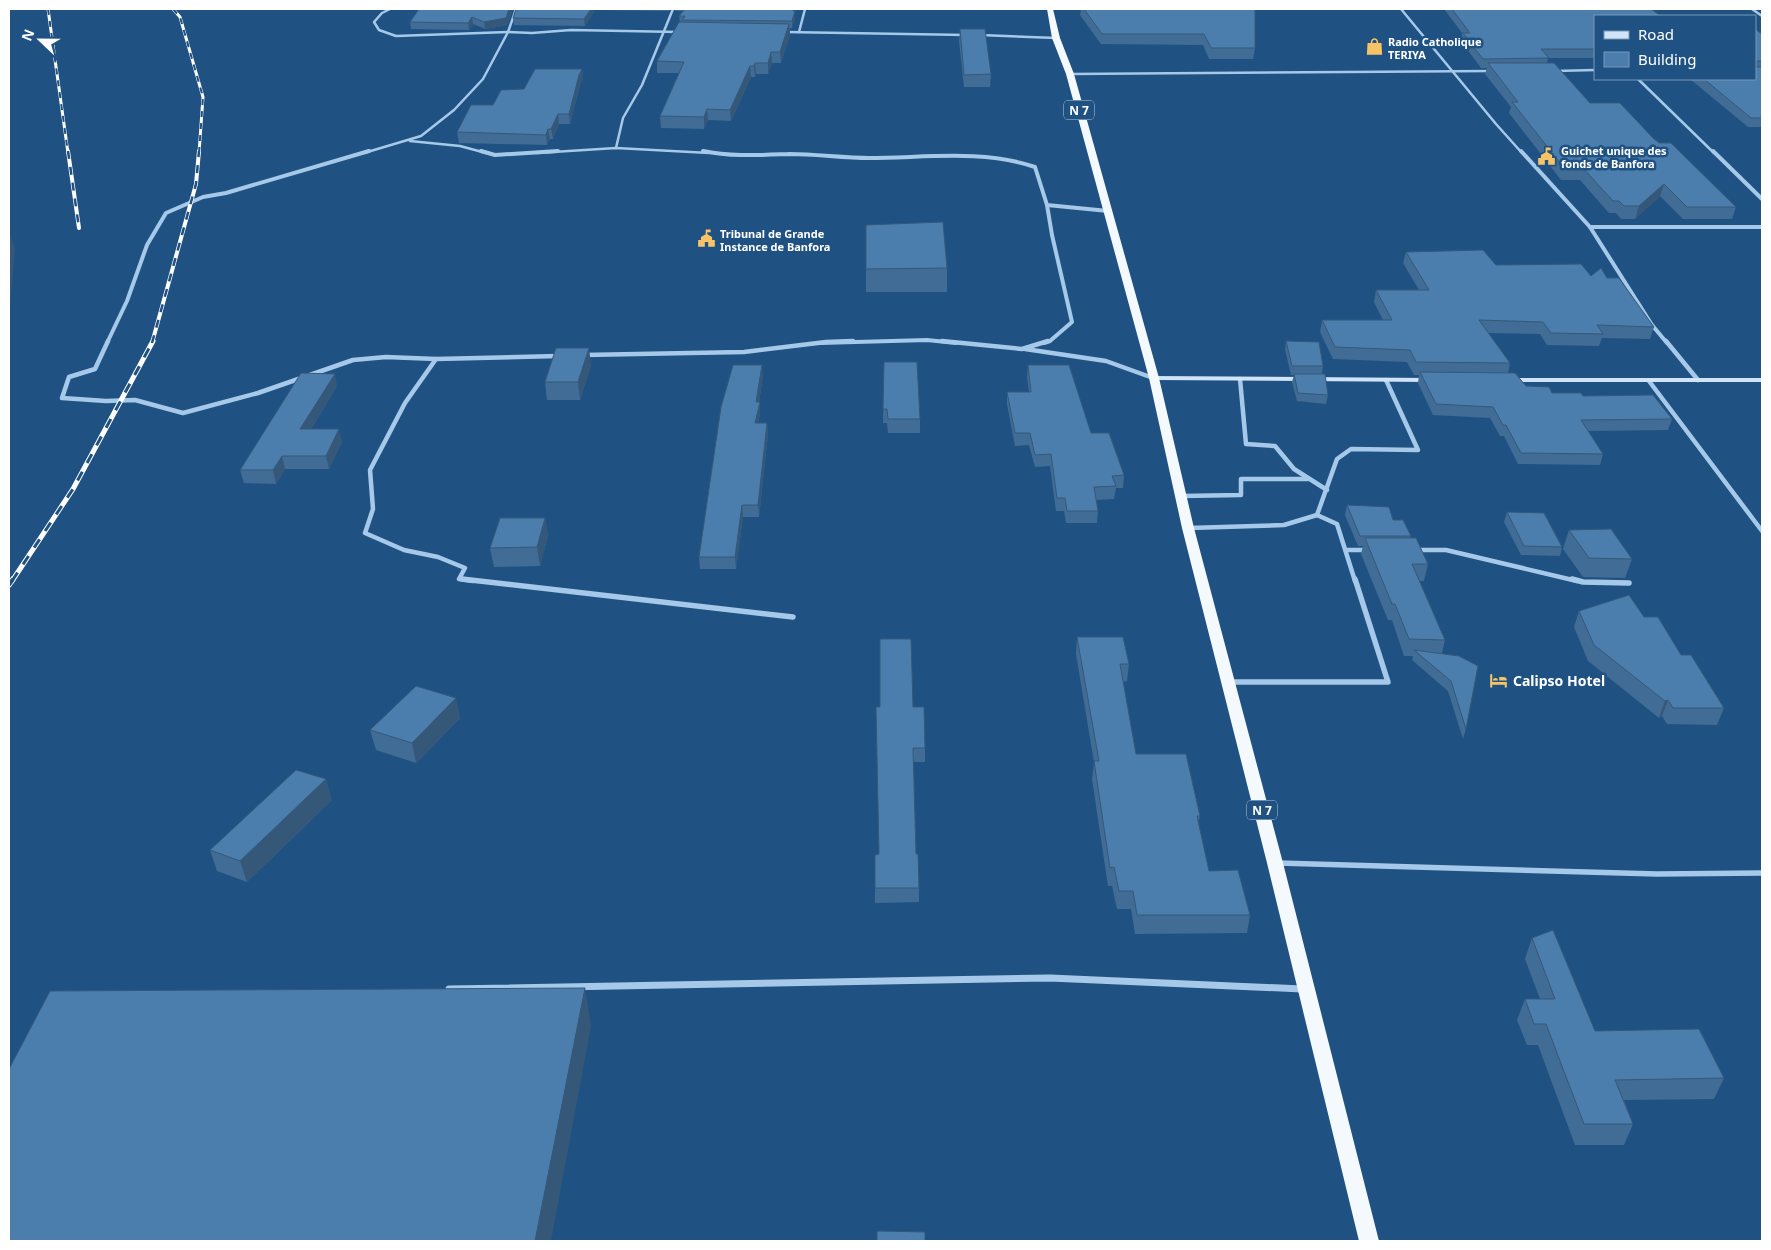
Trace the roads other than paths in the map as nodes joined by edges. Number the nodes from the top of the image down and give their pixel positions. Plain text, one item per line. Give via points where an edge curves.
1 (390, 9) edge
2 (516, 9) edge
3 (673, 9) edge
4 (805, 9) edge
5 (1050, 9) edge
6 (1401, 9) edge
7 (1752, 9) edge
8 (1762, 16) edge
9 (508, 32) junction
10 (664, 32) junction
11 (684, 32) edge
12 (779, 32) edge
13 (798, 32) junction
14 (1056, 38) junction
15 (1594, 70) edge
16 (1501, 71) edge
17 (1548, 71) edge
18 (1454, 72) junction
19 (1070, 74) junction
20 (1639, 80) edge
21 (407, 140) junction
22 (616, 148) junction
23 (1762, 199) edge
24 (1048, 205) junction
25 (1108, 211) junction
26 (1590, 227) junction
27 (1762, 227) edge
28 (1022, 349) junction
29 (578, 355) edge
30 (568, 356) edge
31 (436, 359) junction
32 (1154, 378) junction
33 (1240, 380) junction
34 (1386, 380) junction
35 (1440, 380) edge
36 (1499, 380) edge
37 (1649, 380) junction
38 (1698, 380) junction
39 (1762, 380) edge
40 (1309, 479) junction
41 (1327, 490) junction
42 (1181, 496) junction
43 (1316, 515) junction
44 (1188, 528) junction
45 (1762, 530) edge
46 (1346, 550) junction
47 (1373, 550) edge
48 (1410, 550) edge
49 (1629, 583) dead end
50 (793, 617) dead end
51 (1230, 682) junction
52 (1276, 863) junction
53 (1762, 873) edge
54 (441, 989) edge
55 (1306, 989) junction
56 (1369, 1241) edge

1 - 9 street via 374,22 379,30 396,36
2 - 9 street
3 - 10 street
4 - 13 street
5 - 14 highway, N 7
6 - 18 street
7 - 8 street
9 - 10 street via 603,29
9 - 21 street via 483,79 421,136
10 - 11 street
10 - 22 street via 642,84 623,118
12 - 13 street
13 - 14 street
14 - 19 highway, N 7
15 - 17 street
16 - 18 street
18 - 19 street
18 - 26 street via 1496,124
19 - 25 highway, N 7
20 - 23 street
21 - 22 street via 460,146 495,155
21 - 31 street via 203,197 166,213 147,245 128,301 96,370 69,378 62,398 135,400 183,413 258,393 353,360
22 - 24 street via 701,151 721,155 938,156 1010,160 1034,167
24 - 25 street
24 - 28 street via 1049,223 1072,322 1050,341
25 - 32 highway, N 7
26 - 27 street
26 - 38 street via 1652,325
28 - 29 street via 908,340 826,342 744,352
28 - 32 street via 1106,361
30 - 31 street
31 - 50 street via 405,403 370,470 373,509 365,533 404,550 438,557 465,568 459,578
32 - 33 main road
32 - 42 highway, N 7
33 - 34 main road
33 - 40 street via 1246,444 1275,446 1294,469
34 - 35 main road
34 - 41 street via 1418,450 1351,449 1337,459
36 - 37 main road
37 - 38 main road
37 - 45 street
38 - 39 main road
40 - 41 street
40 - 42 street via 1241,479 1242,495
41 - 43 street
42 - 44 highway, N 7
43 - 44 street via 1284,525
43 - 46 street via 1337,524
44 - 51 highway, N 7
46 - 47 street
46 - 51 street via 1388,682
48 - 49 street via 1446,550 1583,582
51 - 52 highway, N 7
52 - 53 street via 1657,874
52 - 55 highway, N 7
54 - 55 street via 1050,978
55 - 56 highway, N 7

